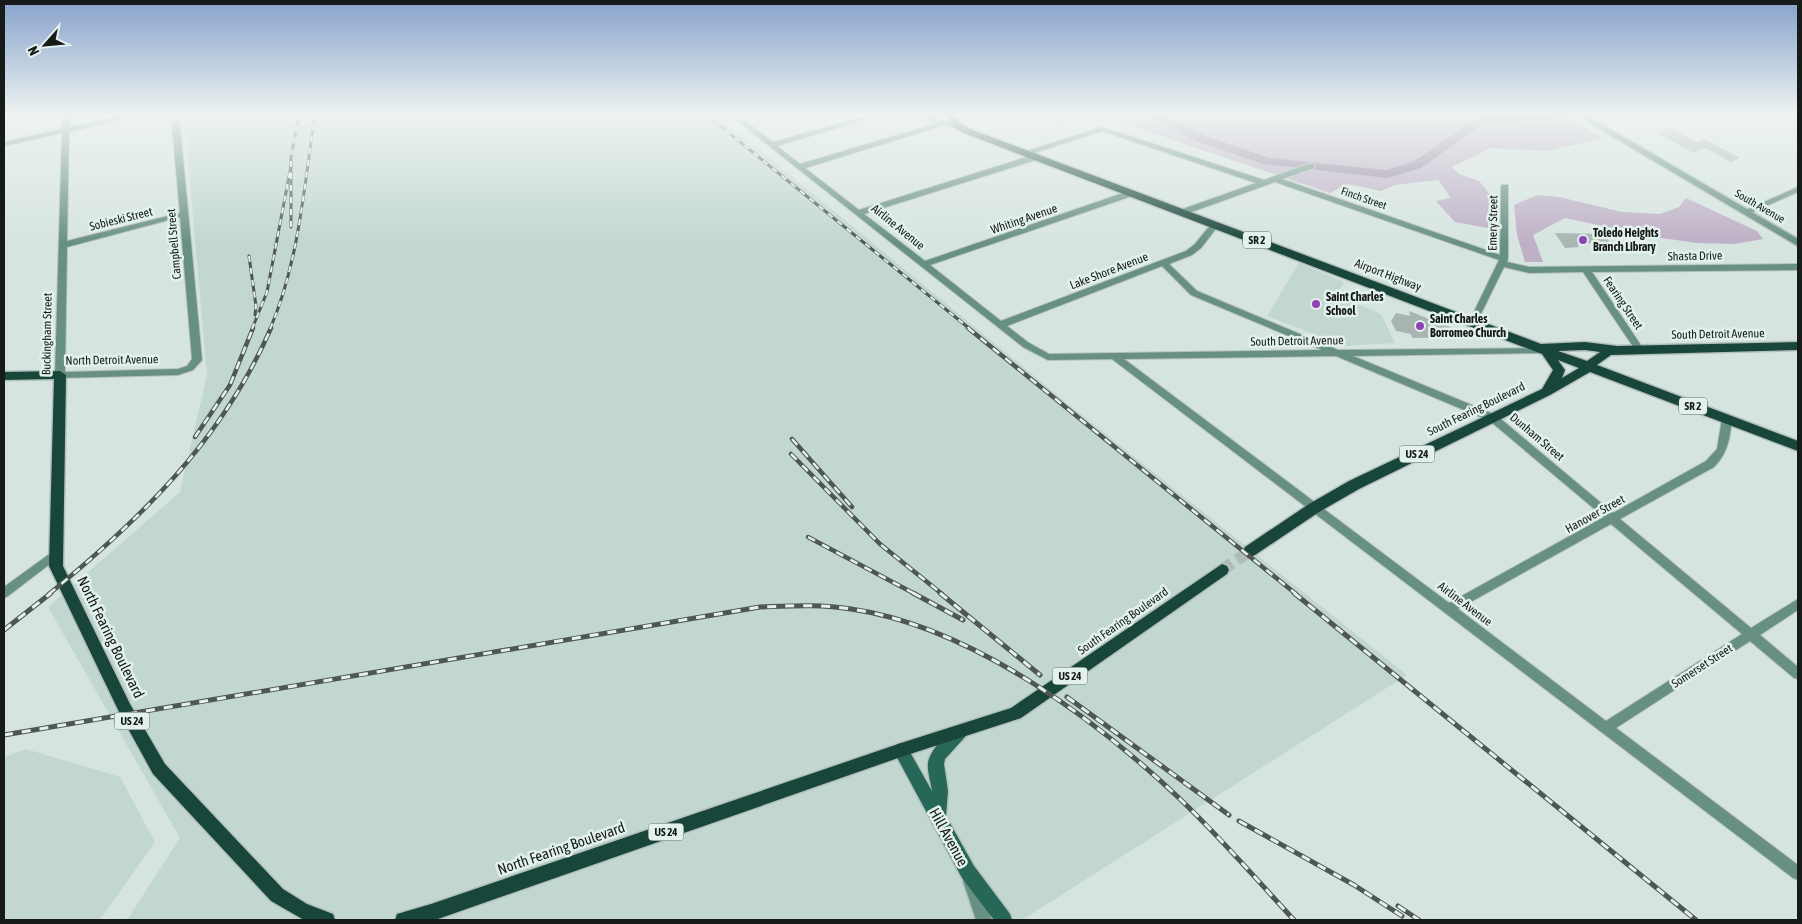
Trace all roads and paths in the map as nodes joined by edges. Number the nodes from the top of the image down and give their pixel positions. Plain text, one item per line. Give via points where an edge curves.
1 (65, 158) edge
2 (179, 158) edge
3 (788, 158) edge
4 (828, 158) edge
5 (1032, 158) edge
6 (1039, 158) edge
7 (1189, 158) edge
8 (1654, 158) edge
9 (1312, 166) dead end
10 (799, 167) junction
11 (1276, 179) junction
12 (1264, 183) junction
13 (1505, 187) dead end
14 (1798, 189) edge
15 (1132, 193) junction
16 (1183, 212) junction
17 (1746, 212) junction
18 (858, 213) junction
19 (184, 214) junction
20 (1215, 224) junction
21 (1798, 243) edge
22 (63, 245) junction
23 (1503, 261) junction
24 (1164, 264) junction
25 (923, 265) junction
26 (1798, 267) edge
27 (1586, 270) junction
28 (1473, 322) junction
29 (1000, 325) junction
30 (1798, 346) edge
31 (1541, 349) junction
32 (1639, 349) junction
33 (1620, 350) junction
34 (1342, 354) junction
35 (1048, 357) joint
36 (1114, 357) junction
37 (1589, 366) junction
38 (190, 368) joint
39 (4, 376) edge
40 (60, 376) junction
41 (1546, 392) junction
42 (1493, 418) junction
43 (1727, 419) junction
44 (1798, 446) edge
45 (1314, 508) junction
46 (1613, 518) junction
47 (1250, 551) tunnel mouth
48 (55, 554) junction
49 (1222, 570) tunnel mouth
50 (4, 593) edge
51 (1798, 604) edge
52 (1448, 609) junction
53 (1751, 634) junction
54 (1798, 674) edge
55 (1605, 728) junction
56 (960, 732) junction
57 (901, 750) junction
58 (938, 817) junction
59 (1796, 869) edge
60 (968, 872) junction
61 (328, 920) edge
62 (403, 920) edge
63 (984, 920) edge
64 (1004, 920) edge

1 - 22 street, Buckingham Street
2 - 19 street, Campbell Street
3 - 10 street, Airline Avenue
4 - 10 street
5 - 18 street
6 - 15 main road, Airport Highway / SR 2
7 - 12 street
8 - 17 street, South Avenue
9 - 11 street
10 - 18 street, Airline Avenue
11 - 12 street
11 - 23 street, Finch Street
12 - 16 street
13 - 23 street, Emery Street
14 - 17 street
15 - 16 main road, Airport Highway / SR 2
15 - 25 street, Whiting Avenue
16 - 20 main road, Airport Highway / SR 2
17 - 21 street, South Avenue
18 - 25 street, Airline Avenue
19 - 22 street, Sobieski Street
19 - 38 street, Campbell Street via 198,356
20 - 24 street, Lake Shore Avenue via 1188,254
20 - 28 main road, Airport Highway / SR 2
22 - 40 street, Buckingham Street
23 - 27 street, Shasta Drive via 1529,270
23 - 28 street
24 - 29 street, Lake Shore Avenue
24 - 34 street, Dunham Street via 1194,293
25 - 29 street, Airline Avenue
26 - 27 street, Shasta Drive
27 - 32 street, Fearing Street
28 - 31 main road, Airport Highway / SR 2
29 - 35 street, Airline Avenue via 1034,351
30 - 32 main road, South Detroit Avenue / US 24
31 - 33 main road via 1584,346
31 - 34 street, South Detroit Avenue
31 - 37 main road, Airport Highway / SR 2
31 - 41 main road via 1559,370
32 - 33 main road, South Fearing Boulevard / US 24
33 - 37 main road, South Fearing Boulevard / US 24 via 1602,354
34 - 36 street, South Detroit Avenue
34 - 42 street, Dunham Street
35 - 36 street, South Detroit Avenue
36 - 45 street, Airline Avenue
37 - 41 main road, South Fearing Boulevard / US 24
37 - 43 main road, Airport Highway / SR 2
38 - 40 street, North Detroit Avenue via 170,373
39 - 40 main road, North Detroit Avenue
40 - 48 main road, Buckingham Street / US 24
41 - 42 main road, South Fearing Boulevard / US 24
42 - 45 main road, South Fearing Boulevard / US 24 via 1354,485
42 - 46 street, Dunham Street
43 - 44 main road, Airport Highway / SR 2
43 - 46 street, Hanover Street via 1720,456
45 - 47 main road, South Fearing Boulevard / US 24
45 - 52 street, Airline Avenue
46 - 52 street, Hanover Street
46 - 53 street, Dunham Street
48 - 50 street
48 - 61 main road, North Fearing Boulevard / US 24 via 62,579 125,709 159,769 277,894 308,915
49 - 56 main road, South Fearing Boulevard / US 24 via 1016,713
51 - 53 street, Somerset Street
52 - 55 street, Airline Avenue
53 - 54 street, Dunham Street
53 - 55 street, Somerset Street
55 - 59 street, Airline Avenue
56 - 57 main road, South Fearing Boulevard / US 24
56 - 58 main road via 939,755 936,764 940,791
57 - 58 main road, Hill Avenue
57 - 62 main road, North Fearing Boulevard / US 24
58 - 60 main road, Hill Avenue
60 - 63 street
60 - 64 main road, Hill Avenue

